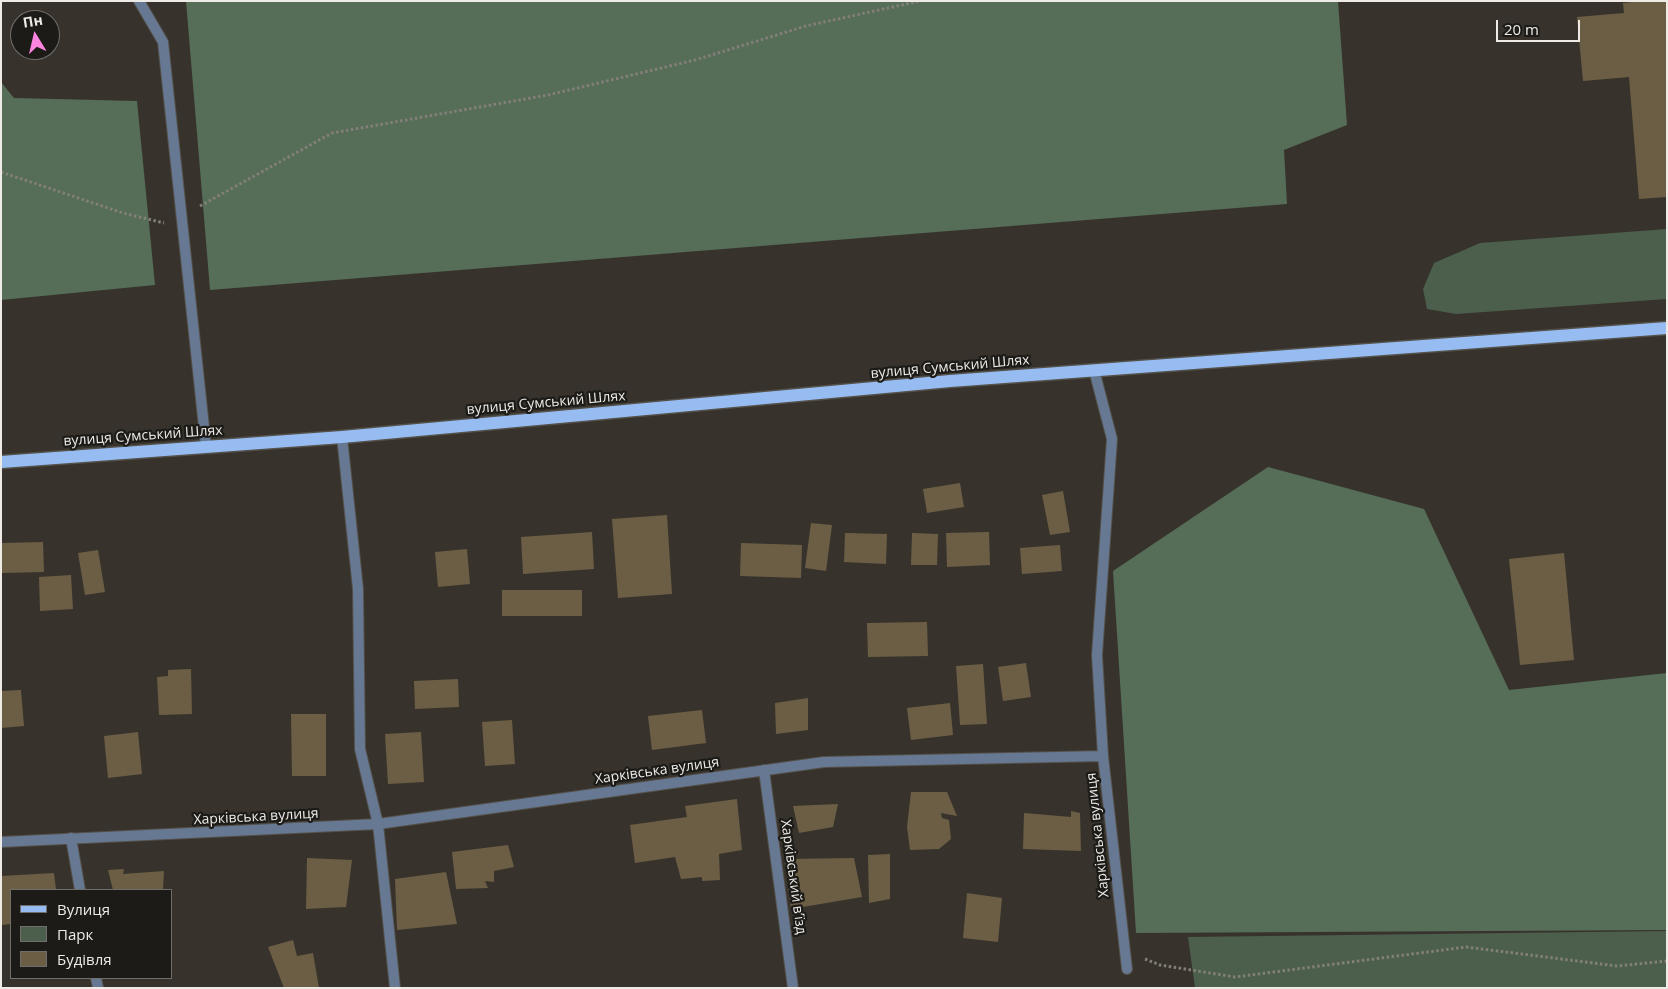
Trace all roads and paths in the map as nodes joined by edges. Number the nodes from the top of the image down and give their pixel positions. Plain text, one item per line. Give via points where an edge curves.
1 (139, 1) edge
2 (920, 1) edge
3 (1, 172) edge
4 (182, 217) junction
5 (1667, 328) edge
6 (1094, 370) junction
7 (342, 437) junction
8 (206, 446) junction
9 (1, 462) edge
10 (1103, 756) junction
11 (764, 770) junction
12 (378, 824) junction
13 (71, 838) junction
14 (1, 842) edge
15 (80, 889) edge
16 (1124, 949) junction
17 (1667, 960) edge
18 (1126, 969) dead end
19 (395, 988) edge
20 (794, 988) edge

1 - 4 street via 163,42
2 - 4 path via 806,26 695,60 548,95 332,133
3 - 4 path via 123,213 168,224
4 - 8 street
5 - 6 main road, вулиця Сумський Шлях
6 - 7 main road, вулиця Сумський Шлях
6 - 10 street via 1112,439 1097,655
7 - 8 main road, вулиця Сумський Шлях
7 - 12 street via 358,589 360,749
8 - 9 main road, вулиця Сумський Шлях
10 - 11 street, Харківська вулиця via 824,762
10 - 16 street, Харківська вулиця
11 - 12 street, Харківська вулиця
11 - 20 street, Харківський в’їзд
12 - 13 street, Харківська вулиця
12 - 19 street
13 - 14 street, Харківська вулиця
13 - 15 street
16 - 17 path via 1160,965 1235,977 1466,947 1617,966
16 - 18 street, Харківська вулиця

